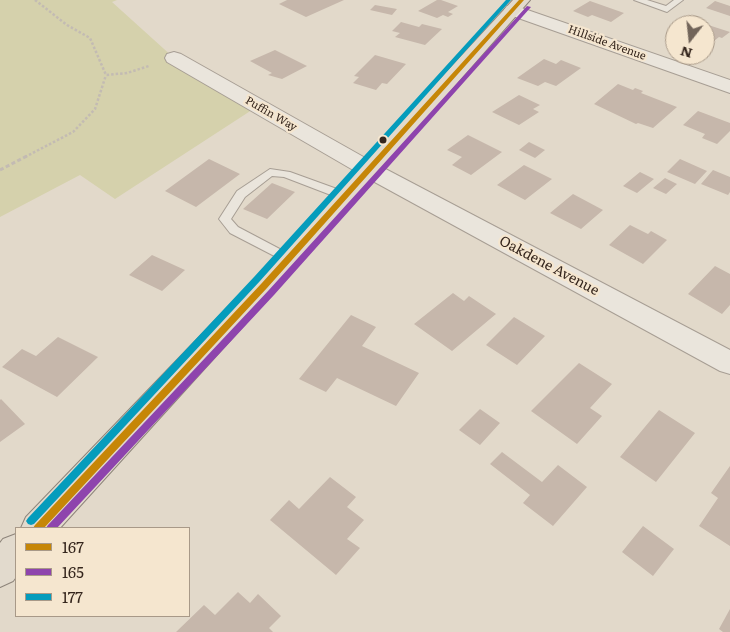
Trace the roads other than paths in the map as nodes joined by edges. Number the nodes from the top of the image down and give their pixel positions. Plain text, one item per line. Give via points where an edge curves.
1 (638, 0) edge
2 (679, 0) edge
3 (517, 5) edge
4 (174, 58) road end
5 (730, 87) edge
6 (368, 169) junction
7 (344, 196) junction
8 (288, 259) junction
9 (730, 363) edge
10 (39, 527) edge
11 (15, 552) edge
12 (0, 569) edge

1 - 2 lane via 667,9
3 - 5 street, Hillside Avenue
3 - 6 main road
4 - 6 street, Puffin Way
6 - 7 main road
6 - 9 street, Oakdene Avenue
7 - 8 main road
7 - 8 lane via 286,174 270,172 242,194 225,219 234,230
8 - 10 main road
11 - 12 main road

